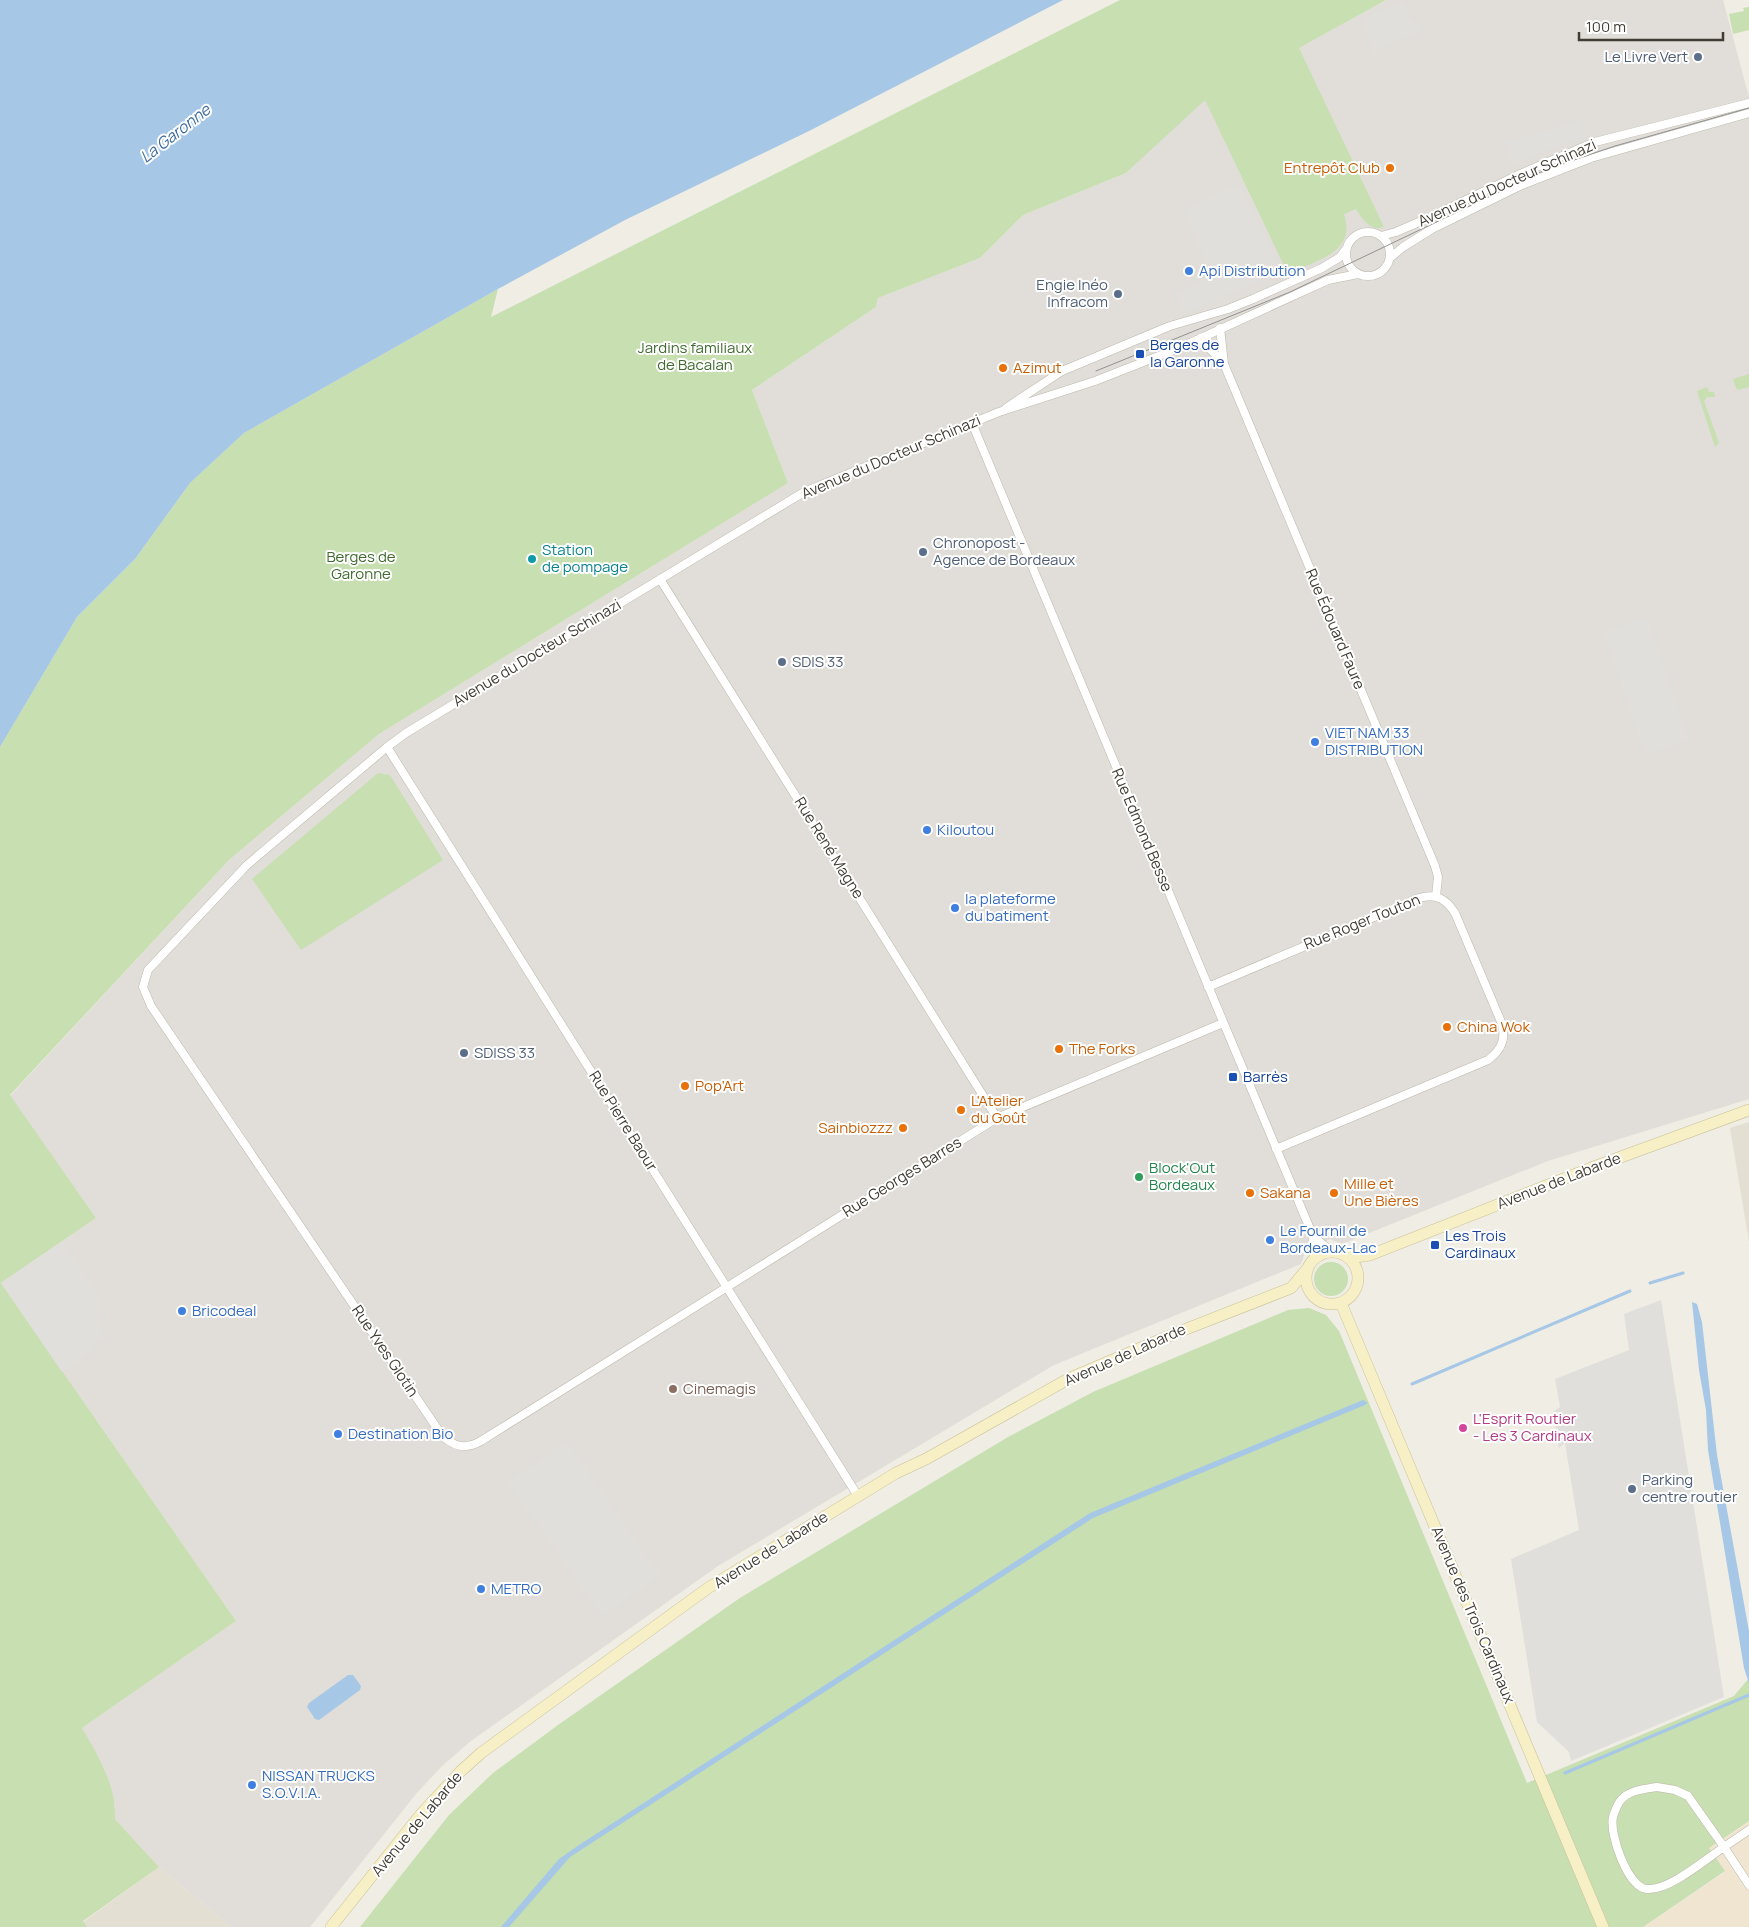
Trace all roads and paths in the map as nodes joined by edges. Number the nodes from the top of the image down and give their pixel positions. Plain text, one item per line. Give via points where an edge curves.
1 (1749, 103) edge
2 (1749, 113) edge
3 (1382, 236) junction
4 (1346, 249) junction
5 (1390, 258) junction
6 (1358, 274) junction
7 (1220, 328) junction
8 (1200, 338) junction
9 (1224, 364) junction
10 (999, 412) junction
11 (972, 423) junction
12 (660, 579) junction
13 (387, 747) junction
14 (1436, 896) junction
15 (143, 987) joint
16 (1208, 987) junction
17 (1223, 1023) junction
18 (1749, 1110) edge
19 (997, 1118) junction
20 (1276, 1149) junction
21 (1313, 1236) junction
22 (1332, 1252) junction
23 (1370, 1255) junction
24 (1345, 1256) junction
25 (1314, 1259) junction
26 (1307, 1270) junction
27 (1358, 1277) junction
28 (727, 1287) junction
29 (1291, 1288) junction
30 (1311, 1294) junction
31 (1341, 1302) junction
32 (858, 1496) junction
33 (1749, 1830) edge
34 (1724, 1847) junction
35 (1749, 1885) edge
36 (331, 1927) edge
37 (1603, 1927) edge

1 - 3 street, Avenue du Docteur Schinazi via 1595,142
2 - 5 street, Avenue du Docteur Schinazi via 1591,158 1538,179 1432,230
3 - 4 street via 1367,231 1359,233
3 - 5 street via 1389,244
4 - 6 street via 1348,264
4 - 10 street, Avenue du Docteur Schinazi via 1340,257 1322,268 1253,299 1170,326 1062,371
5 - 6 street via 1388,265 1378,274
6 - 7 street, Avenue du Docteur Schinazi via 1322,283
7 - 8 street, Avenue du Docteur Schinazi
7 - 9 street, Rue Édouard Faure
8 - 9 street, Rue Édouard Faure
8 - 10 street, Avenue du Docteur Schinazi via 1095,382
9 - 14 street, Rue Édouard Faure via 1435,866 1438,877
10 - 11 street, Avenue du Docteur Schinazi
11 - 12 street, Avenue du Docteur Schinazi via 804,492
11 - 16 street, Rue Edmond Besse
12 - 13 street, Avenue du Docteur Schinazi
12 - 19 street, Rue René Magne
13 - 15 street, Avenue du Docteur Schinazi via 247,865 148,970
13 - 28 street, Rue Pierre Baour
14 - 16 street, Rue Roger Touton via 1419,898
14 - 20 street, Rue Roger Touton via 1455,913 1498,1015 1504,1033 1500,1048 1488,1060
15 - 28 street, Rue Yves Glotin via 151,1006 441,1434 451,1444 466,1447 481,1441
16 - 17 street, Rue Edmond Besse
17 - 19 street, Rue Georges Barres
17 - 20 street, Rue Edmond Besse
18 - 23 main road, Avenue de Labarde
19 - 28 street, Rue Georges Barres
20 - 21 street, Rue Edmond Besse
21 - 22 street, Rue Edmond Besse
21 - 25 street, Rue Edmond Besse
22 - 24 main road
22 - 25 main road
23 - 24 main road, Avenue de Labarde
23 - 27 main road via 1361,1265
24 - 27 main road via 1354,1264
25 - 26 main road
26 - 29 main road, Avenue de Labarde
26 - 30 main road via 1306,1282
27 - 31 main road via 1355,1290
28 - 32 street, Rue Pierre Baour
29 - 30 main road
29 - 32 main road, Avenue de Labarde via 1070,1378
30 - 31 main road via 1325,1303
31 - 37 main road, Avenue des Trois Cardinaux
32 - 36 main road, Avenue de Labarde via 708,1588 481,1753 433,1800
33 - 34 street
34 - 34 street via 1688,1796 1675,1790 1657,1787 1637,1790 1621,1800 1612,1818 1624,1866 1634,1882 1646,1890 1660,1888
34 - 35 street

